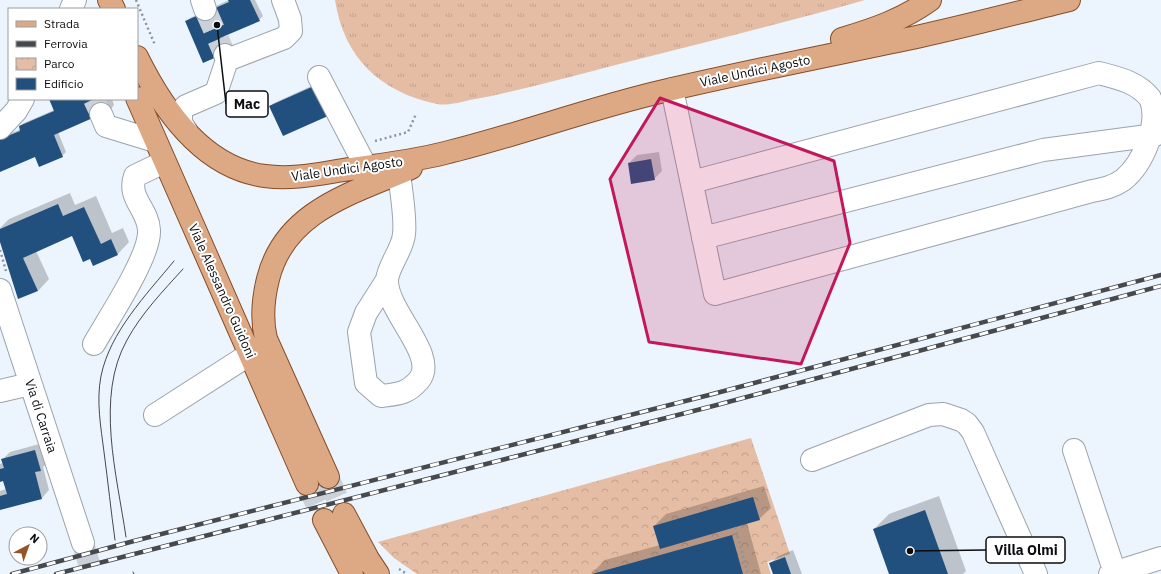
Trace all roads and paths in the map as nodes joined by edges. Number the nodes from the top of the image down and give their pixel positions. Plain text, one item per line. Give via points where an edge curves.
1 (283, 0) edge
2 (930, 0) edge
3 (1069, 0) edge
4 (138, 59) edge
5 (319, 77) dead end
6 (679, 88) junction
7 (22, 100) edge
8 (138, 100) edge
9 (101, 114) tunnel mouth
10 (416, 114) dead end
11 (0, 128) edge
12 (187, 132) junction
13 (1155, 135) junction
14 (155, 141) junction
15 (356, 146) junction
16 (444, 154) junction
17 (164, 162) junction
18 (366, 167) junction
19 (399, 173) junction
20 (692, 182) junction
21 (704, 238) junction
22 (387, 280) junction
23 (0, 290) edge
24 (94, 344) dead end
25 (259, 351) junction
26 (30, 384) junction
27 (0, 390) edge
28 (155, 415) dead end
29 (1074, 450) dead end
30 (812, 460) dead end
31 (328, 477) tunnel mouth
32 (307, 484) tunnel mouth
33 (344, 514) tunnel mouth
34 (324, 520) tunnel mouth
35 (735, 527) dead end
36 (83, 543) tunnel mouth
37 (1161, 558) edge
38 (373, 566) edge
39 (1112, 573) edge
40 (352, 574) edge
41 (387, 574) edge
42 (748, 574) edge
43 (1036, 574) edge

1 - 12 street via 290,19 291,31 284,38 226,58 216,93 186,106 181,111 181,123
2 - 6 main road via 915,11 885,26
3 - 6 main road, Viale Undici Agosto via 924,35
4 - 12 main road, Viale Undici Agosto via 167,110
5 - 15 street
6 - 16 main road, Viale Undici Agosto
6 - 20 street
7 - 11 street
8 - 14 main road, Viale Alessandro Guidoni
9 - 14 street via 106,126
10 - 15 path via 408,132
12 - 18 main road, Viale Undici Agosto via 224,162 264,176 303,177
13 - 20 street via 1158,120 1151,99 1128,81 1099,73
13 - 21 street via 1043,150
13 - 21 street via 1146,152 1123,180 1108,189 1092,191 715,294
14 - 17 main road, Viale Alessandro Guidoni
15 - 18 street
16 - 18 main road, Viale Undici Agosto
16 - 19 main road, Viale Undici Agosto
17 - 24 street via 135,176 133,191 149,230 146,250
17 - 25 main road, Viale Alessandro Guidoni
19 - 22 street via 404,235
19 - 25 main road, Viale Undici Agosto via 323,207 300,224 284,242 270,273 263,306 264,330
20 - 21 street
22 - 22 street via 393,306 424,362 422,376 412,389 400,394 381,396 366,383 359,332 366,313
23 - 26 street, Via di Carraia
25 - 28 street
25 - 31 main road, Viale Alessandro Guidoni
25 - 32 main road, Viale Alessandro Guidoni
26 - 27 street
26 - 36 street, Via di Carraia
29 - 39 street
30 - 43 street via 929,415 943,414 961,420 967,424 980,445
33 - 38 main road
34 - 40 main road
35 - 42 path
37 - 39 street
38 - 41 street

